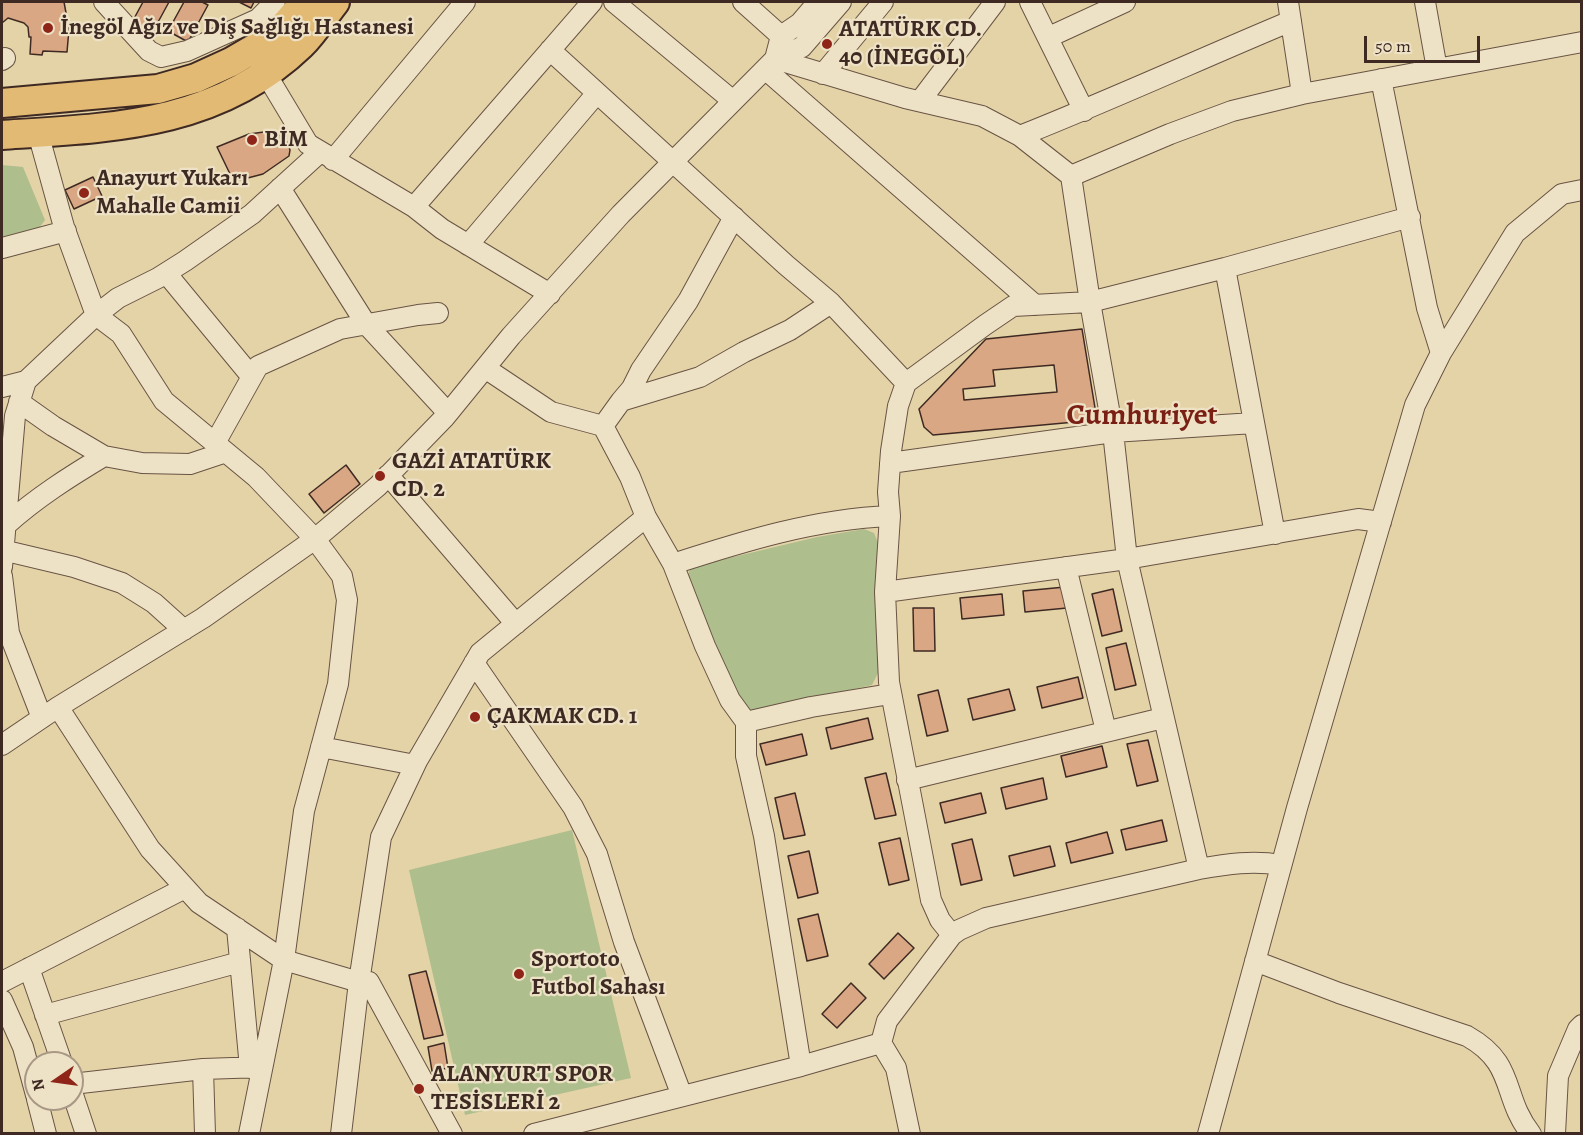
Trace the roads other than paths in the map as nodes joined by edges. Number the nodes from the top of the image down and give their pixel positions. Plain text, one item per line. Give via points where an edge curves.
1 (104, 2) edge
2 (275, 2) edge
3 (305, 2) edge
4 (335, 2) edge
5 (465, 2) edge
6 (592, 2) edge
7 (614, 2) edge
8 (743, 2) edge
9 (818, 2) edge
10 (841, 2) edge
11 (883, 2) edge
12 (995, 2) edge
13 (1030, 2) edge
14 (1125, 2) edge
15 (1287, 2) edge
16 (1425, 2) edge
17 (1292, 21) junction
18 (781, 36) junction
19 (1049, 38) junction
20 (1581, 42) edge
21 (550, 50) junction
22 (770, 64) junction
23 (1437, 69) junction
24 (266, 74) junction
25 (824, 74) junction
26 (1381, 79) junction
27 (597, 93) junction
28 (1302, 93) junction
29 (733, 101) junction
30 (920, 101) junction
31 (2, 103) edge
32 (1084, 111) junction
33 (38, 133) junction
34 (2, 135) edge
35 (1020, 136) junction
36 (327, 156) junction
37 (674, 161) junction
38 (1071, 176) junction
39 (280, 188) junction
40 (1581, 190) edge
41 (414, 207) junction
42 (734, 217) junction
43 (1410, 217) junction
44 (66, 231) junction
45 (468, 245) junction
46 (2, 248) edge
47 (1225, 268) junction
48 (166, 273) junction
49 (550, 294) junction
50 (1090, 302) junction
51 (831, 303) junction
52 (1035, 305) junction
53 (438, 313) dead end
54 (96, 315) junction
55 (366, 324) junction
56 (1441, 353) junction
57 (485, 368) junction
58 (251, 376) junction
59 (27, 381) junction
60 (906, 383) junction
61 (2, 387) edge
62 (621, 401) junction
63 (19, 402) junction
64 (448, 413) junction
65 (1254, 423) junction
66 (603, 426) junction
67 (1113, 432) junction
68 (220, 447) junction
69 (104, 456) junction
70 (891, 463) junction
71 (388, 475) junction
72 (890, 516) junction
73 (646, 517) junction
74 (1381, 522) junction
75 (6, 525) junction
76 (1275, 534) junction
77 (315, 538) junction
78 (2, 556) edge
79 (1127, 559) junction
80 (673, 564) junction
81 (1066, 567) junction
82 (2, 576) edge
83 (885, 592) junction
84 (516, 624) junction
85 (184, 630) junction
86 (9, 656) edge
87 (474, 663) junction
88 (890, 694) junction
89 (50, 712) junction
90 (1163, 718) junction
91 (746, 722) junction
92 (1106, 731) junction
93 (2, 746) edge
94 (321, 747) junction
95 (415, 765) junction
96 (907, 780) junction
97 (1281, 865) junction
98 (1199, 869) junction
99 (186, 888) junction
100 (237, 928) junction
101 (952, 935) junction
102 (284, 960) junction
103 (1255, 960) junction
104 (240, 962) junction
105 (29, 968) junction
106 (2, 982) edge
107 (358, 982) junction
108 (2, 1000) edge
109 (45, 1015) junction
110 (1581, 1025) edge
111 (881, 1043) junction
112 (24, 1051) edge
113 (58, 1051) edge
114 (801, 1066) junction
115 (256, 1067) junction
116 (203, 1069) junction
117 (84, 1083) edge
118 (682, 1096) junction
119 (40, 1111) edge
120 (78, 1111) edge
121 (567, 1130) edge
122 (46, 1134) edge
123 (86, 1134) edge
124 (205, 1134) edge
125 (249, 1134) edge
126 (341, 1134) edge
127 (452, 1134) edge
128 (534, 1134) edge
129 (910, 1134) edge
130 (1208, 1134) edge
131 (1531, 1134) edge
132 (1555, 1134) edge

1 - 2 street via 149,51 161,57 187,51 258,19
3 - 31 highway via 262,44 196,78 158,89
4 - 24 highway via 302,44
5 - 36 street
6 - 21 street
7 - 29 street
8 - 18 street
9 - 18 street via 800,23
10 - 22 street via 802,47
11 - 25 street
12 - 30 street
13 - 19 street
14 - 19 street
15 - 17 street
16 - 23 street
17 - 28 street
17 - 32 street
18 - 22 street
19 - 32 street
20 - 23 street
21 - 27 street
21 - 41 street
22 - 25 street
22 - 29 street
22 - 52 street
23 - 26 street
24 - 33 highway via 231,94 147,122
24 - 36 street via 308,144
25 - 30 street
26 - 28 street
26 - 43 street
27 - 37 street
27 - 45 street
28 - 38 street via 1232,111
29 - 37 street
30 - 35 street via 982,116
32 - 35 street
33 - 34 highway
33 - 44 street
35 - 38 street
36 - 39 street
36 - 41 street
37 - 42 street
37 - 49 street
38 - 50 street
39 - 48 street via 252,214
39 - 55 street
40 - 56 street via 1562,194 1515,233
41 - 45 street
42 - 51 street
42 - 62 street via 688,301
43 - 47 street
43 - 56 street via 1427,308
44 - 46 street
44 - 54 street
45 - 49 street
47 - 50 street
47 - 65 street
48 - 54 street via 118,298
48 - 58 street
49 - 57 street
50 - 52 street
50 - 67 street
51 - 60 street
51 - 62 street via 789,330 699,377
52 - 60 street via 1013,306
53 - 55 street
54 - 59 street
54 - 68 street via 121,334 164,401
55 - 58 street via 339,329 268,361
55 - 64 street
56 - 74 street via 1415,405
57 - 64 street
57 - 66 street via 551,412
58 - 68 street
59 - 61 street
59 - 63 street
60 - 70 street via 898,406
62 - 66 street
63 - 69 street
63 - 75 street
64 - 71 street
65 - 67 street
65 - 76 street
66 - 73 street
67 - 70 street
67 - 79 street
68 - 69 street via 190,464 142,463
68 - 77 street via 256,477
69 - 75 street via 27,506
70 - 72 street
71 - 77 street
71 - 84 street
72 - 80 street via 851,518 751,539
72 - 83 street
73 - 80 street
73 - 84 street
74 - 76 street via 1358,519
74 - 97 street
75 - 78 street
76 - 79 street
77 - 85 street
77 - 94 street via 342,576 347,600 338,684
78 - 85 street via 74,567 122,583 154,603
79 - 81 street
79 - 90 street
80 - 91 street via 705,646 730,700
81 - 83 street
81 - 92 street
82 - 86 street
83 - 88 street
84 - 87 street via 480,653
85 - 89 street
86 - 89 street
87 - 95 street
87 - 118 street via 573,807 597,854 624,942
88 - 91 street
88 - 96 street
89 - 93 street
89 - 99 street via 150,849
90 - 92 street
90 - 98 street
91 - 114 street via 746,756 764,836
92 - 96 street
94 - 95 street
94 - 102 street via 304,811
95 - 107 street via 381,837
96 - 101 street via 931,900
97 - 98 street via 1229,863
97 - 103 street
98 - 101 street via 986,918
99 - 100 street via 199,903
99 - 105 street
100 - 102 street
100 - 104 street
101 - 111 street via 887,1021
102 - 107 street
102 - 115 street
103 - 130 street
103 - 131 street via 1478,1042 1501,1067 1519,1116
104 - 109 street
104 - 115 street
105 - 106 street
105 - 109 street
107 - 126 street
107 - 127 street via 369,982
108 - 112 street
109 - 113 street
110 - 132 street via 1558,1076
111 - 114 street
111 - 129 street via 896,1068
114 - 118 street
115 - 116 street
115 - 125 street
116 - 117 street
116 - 124 street
118 - 121 street
119 - 122 street
120 - 123 street
121 - 128 street

